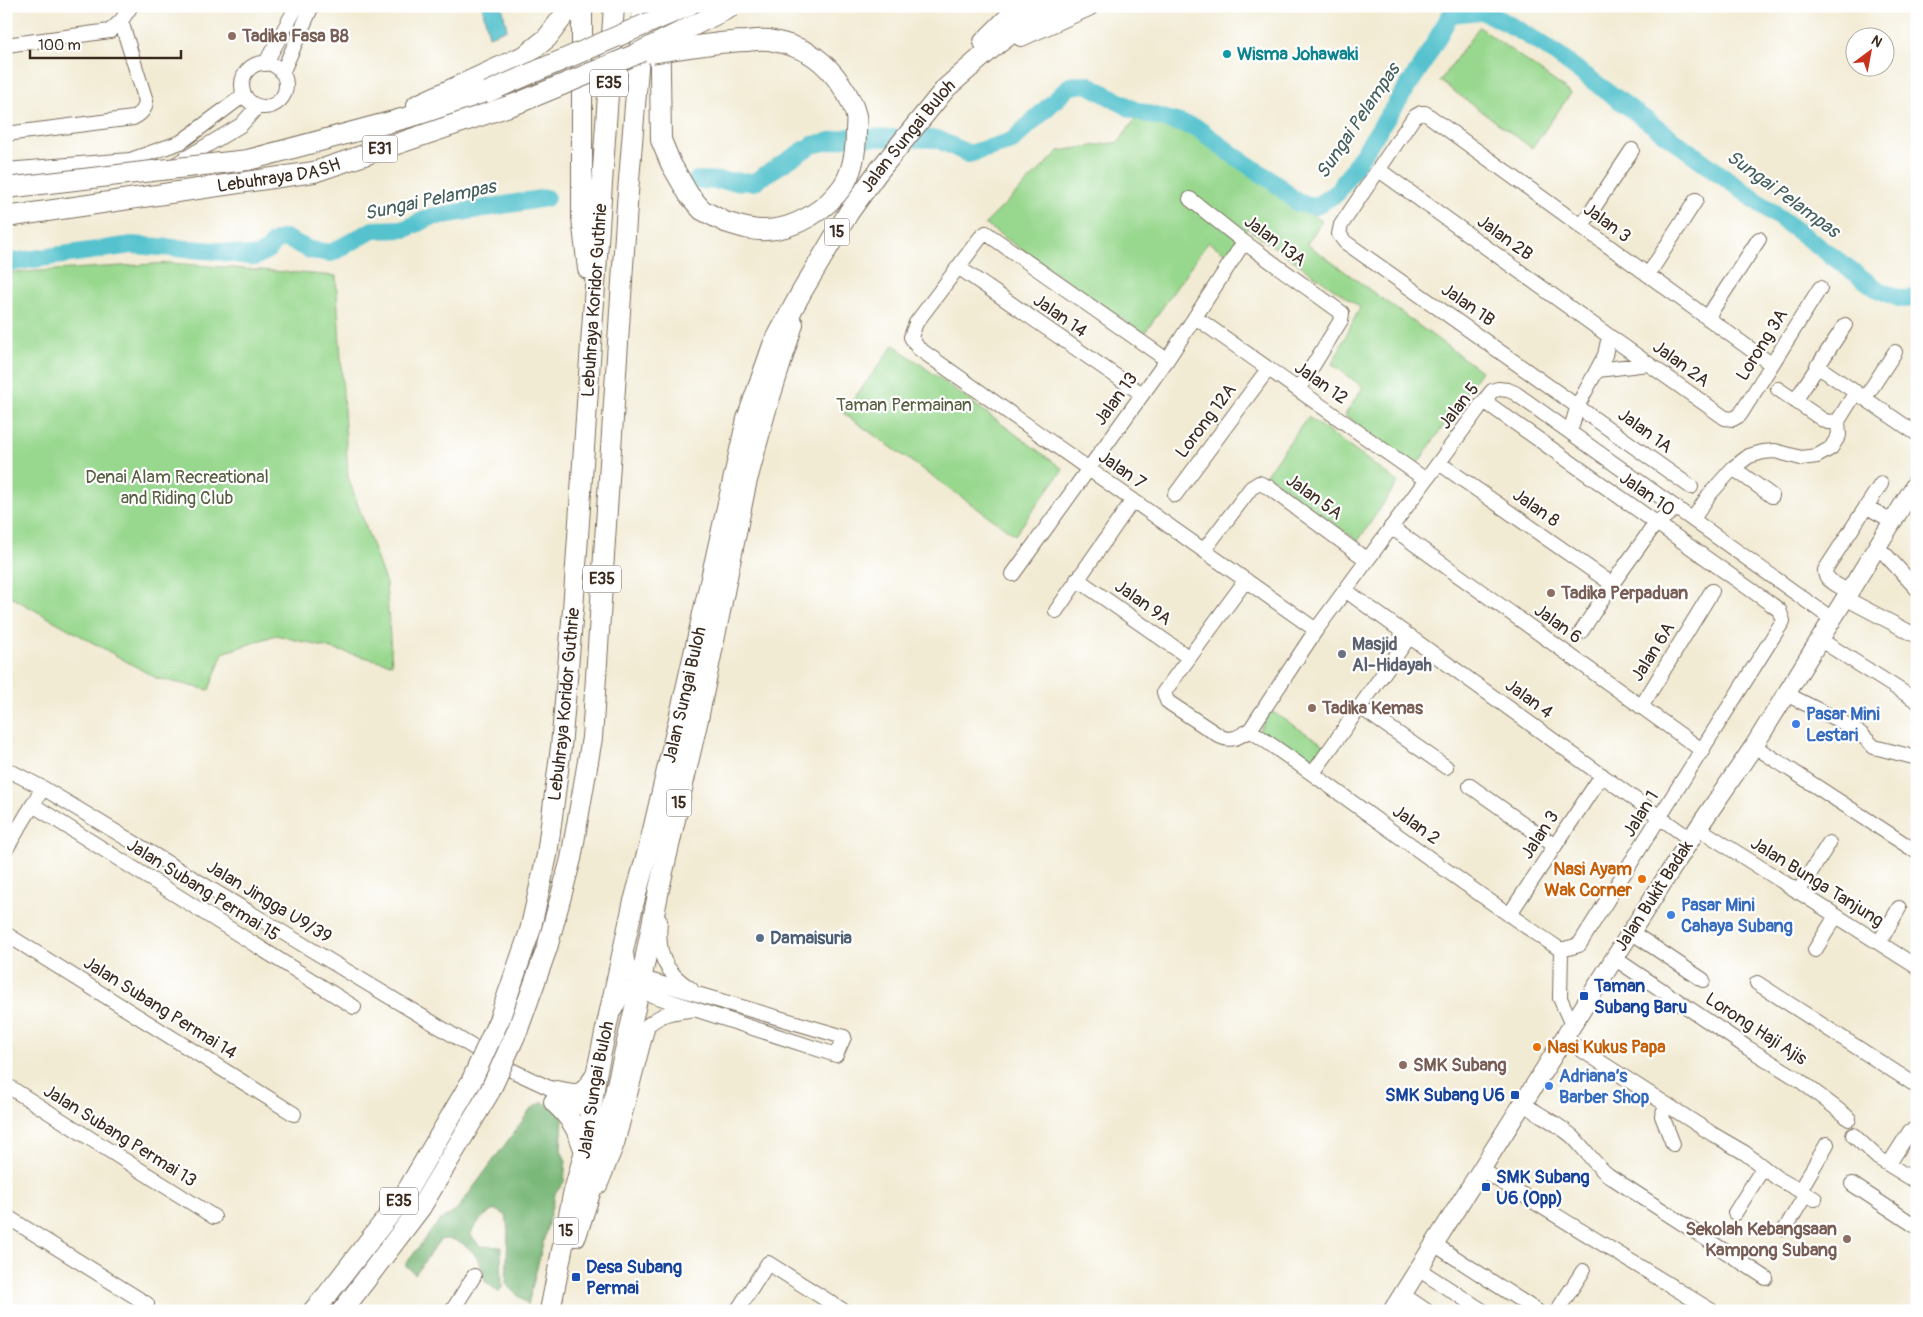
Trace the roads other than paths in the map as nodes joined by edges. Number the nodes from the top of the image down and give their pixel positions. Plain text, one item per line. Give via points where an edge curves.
1 (131, 6) edge
2 (297, 6) edge
3 (312, 6) edge
4 (569, 6) edge
5 (582, 6) edge
6 (614, 6) edge
7 (643, 6) edge
8 (657, 6) edge
9 (688, 6) edge
10 (733, 6) edge
11 (1020, 6) edge
12 (1047, 6) edge
13 (1088, 6) edge
14 (121, 21) junction
15 (6, 45) edge
16 (992, 48) junction
17 (632, 56) junction
18 (265, 64) junction
19 (966, 71) junction
20 (282, 73) junction
21 (244, 95) junction
22 (258, 106) junction
23 (365, 128) junction
24 (6, 134) edge
25 (1632, 150) dead end
26 (631, 161) junction
27 (6, 170) edge
28 (1379, 170) junction
29 (6, 190) edge
30 (1190, 199) dead end
31 (1696, 200) dead end
32 (6, 217) edge
33 (1581, 227) junction
34 (1759, 239) dead end
35 (1244, 242) junction
36 (958, 267) junction
37 (1648, 275) junction
38 (1820, 288) dead end
39 (801, 293) junction
40 (594, 310) junction
41 (1195, 317) junction
42 (1707, 318) junction
43 (1845, 325) dead end
44 (1610, 336) junction
45 (1895, 352) dead end
46 (1167, 360) junction
47 (1648, 364) junction
48 (1771, 364) junction
49 (1817, 366) junction
50 (1268, 369) junction
51 (1598, 370) junction
52 (1778, 389) dead end
53 (1298, 390) junction
54 (1142, 394) junction
55 (1860, 395) junction
56 (1484, 401) junction
57 (1795, 401) junction
58 (1578, 405) junction
59 (1732, 418) joint
60 (1838, 421) junction
61 (1570, 432) junction
62 (1917, 434) edge
63 (1439, 463) junction
64 (1733, 468) junction
65 (1088, 469) junction
66 (1426, 480) junction
67 (1881, 484) dead end
68 (1691, 487) dead end
69 (1915, 487) edge
70 (1175, 495) dead end
71 (1772, 496) dead end
72 (1133, 500) junction
73 (1867, 507) junction
74 (1677, 508) junction
75 (1693, 519) junction
76 (1892, 521) junction
77 (1656, 523) junction
78 (1391, 528) junction
79 (1876, 548) junction
80 (1204, 550) junction
81 (1367, 560) junction
82 (1013, 574) dead end
83 (1077, 579) junction
84 (1246, 580) junction
85 (1612, 584) junction
86 (1345, 590) junction
87 (1917, 590) edge
88 (1712, 592) dead end
89 (1847, 595) junction
90 (1056, 611) dead end
91 (1832, 619) junction
92 (1783, 621) joint
93 (1316, 630) junction
94 (1582, 632) dead end
95 (1410, 636) junction
96 (1917, 636) edge
97 (1819, 639) junction
98 (1188, 657) junction
99 (1786, 694) junction
100 (1917, 701) edge
101 (1360, 707) junction
102 (1641, 707) junction
103 (1250, 730) junction
104 (1754, 746) junction
105 (1703, 750) junction
106 (1917, 758) edge
107 (1446, 767) dead end
108 (6, 769) edge
109 (1313, 773) junction
110 (1602, 775) junction
111 (1470, 786) dead end
112 (43, 788) junction
113 (33, 806) junction
114 (1661, 817) junction
115 (1694, 834) junction
116 (1829, 843) dead end
117 (1555, 846) junction
118 (6, 849) edge
119 (1917, 852) edge
120 (666, 860) junction
121 (1798, 892) junction
122 (1899, 908) dead end
123 (1509, 916) junction
124 (1836, 916) junction
125 (1631, 932) junction
126 (6, 934) edge
127 (626, 940) junction
128 (1879, 943) junction
129 (1561, 950) junction
130 (1815, 950) dead end
131 (1614, 958) junction
132 (1917, 967) edge
133 (1703, 980) dead end
134 (1757, 983) dead end
135 (638, 984) junction
136 (702, 996) junction
137 (354, 1007) dead end
138 (698, 1010) junction
139 (1568, 1032) junction
140 (605, 1039) junction
141 (596, 1075) junction
142 (6, 1085) edge
143 (1917, 1086) edge
144 (555, 1096) junction
145 (613, 1104) junction
146 (1522, 1104) junction
147 (1666, 1104) junction
148 (294, 1114) dead end
149 (591, 1117) junction
150 (1848, 1119) dead end
151 (1910, 1131) dead end
152 (1853, 1135) dead end
153 (1673, 1144) dead end
154 (1827, 1144) dead end
155 (585, 1151) junction
156 (1888, 1164) junction
157 (1764, 1168) junction
158 (1482, 1170) junction
159 (595, 1178) junction
160 (1917, 1182) edge
161 (1852, 1184) dead end
162 (1807, 1194) junction
163 (1735, 1213) dead end
164 (6, 1216) edge
165 (214, 1217) dead end
166 (1917, 1227) edge
167 (1785, 1229) dead end
168 (576, 1237) junction
169 (1434, 1244) junction
170 (1418, 1269) junction
171 (1583, 1271) dead end
172 (474, 1276) dead end
173 (1766, 1278) dead end
174 (1402, 1294) junction
175 (147, 1304) dead end
176 (313, 1311) edge
177 (342, 1311) edge
178 (452, 1311) edge
179 (551, 1311) edge
180 (737, 1311) edge
181 (844, 1311) edge
182 (1392, 1311) edge
183 (1427, 1311) edge
184 (1483, 1311) edge
185 (1537, 1311) edge
186 (1557, 1311) edge
187 (1712, 1311) edge

1 - 14 street
2 - 18 street
3 - 20 street
4 - 23 highway via 547,38 526,55
5 - 40 highway via 582,218
6 - 40 highway, Lebuhraya Koridor Guthrie / E35
7 - 26 highway, Lebuhraya Koridor Guthrie / E35
8 - 17 highway, bridge via 661,140 689,195 702,210 744,228 766,230 807,219 843,186 852,164 856,116 847,94 815,57 789,45 766,40 729,42
8 - 26 highway via 645,108
9 - 23 highway, Lebuhraya DASH / E31, bridge via 466,102
10 - 17 highway, Lebuhraya DASH / E31, bridge
11 - 19 highway via 974,53
12 - 16 highway, Jalan Sungai Buloh / 15
13 - 16 highway
14 - 15 street via 110,31
14 - 24 street via 146,101 139,114 133,118
16 - 19 highway, Jalan Sungai Buloh / 15
17 - 32 highway, Lebuhraya DASH / E31, bridge via 518,103 314,172
18 - 20 street
18 - 21 street via 246,73
19 - 39 highway, Jalan Sungai Buloh / 15 via 937,98 876,173
20 - 22 street via 286,83 283,96 272,105
21 - 22 street
21 - 27 street via 181,142 130,160
22 - 29 street via 241,125 183,162 148,175 116,181
23 - 29 highway, Lebuhraya DASH / E31, bridge via 248,160
25 - 33 street
26 - 177 highway, Lebuhraya Koridor Guthrie / E35, bridge via 592,738 571,859 547,948 518,1029 490,1091 421,1206
28 - 33 street, Jalan 3 via 1414,117 1422,112
28 - 44 street, Jalan 2B
28 - 58 street, Jalan 1B via 1341,225 1339,234 1345,242
30 - 35 street, Jalan 13A
31 - 37 street
33 - 37 street, Jalan 3
34 - 42 street
35 - 41 street, Jalan 13
35 - 53 street, Jalan 13A via 1342,315
36 - 46 street via 986,233
36 - 54 street, Jalan 14
36 - 65 street, Jalan 7 via 910,337 918,348
37 - 42 street, Jalan 3
38 - 48 street, Lorong 3A
39 - 120 highway, Jalan Sungai Buloh / 15 via 746,484
39 - 127 highway, Jalan Sungai Buloh / 15 via 773,345 746,419
40 - 176 highway, Lebuhraya Koridor Guthrie / E35, bridge via 562,737 547,855 530,932 499,1020 471,1082 404,1196
41 - 46 street, Jalan 13
41 - 50 street, Jalan 12
42 - 48 street, Jalan 3
43 - 49 street
44 - 47 street, Jalan 2A
44 - 51 street
45 - 55 street
46 - 54 street, Jalan 13
47 - 51 street
47 - 59 street, Jalan 2A via 1717,413
48 - 59 street, Lorong 3A via 1740,415
49 - 55 street
49 - 57 street
50 - 53 street, Jalan 12
50 - 70 street, Lorong 12A
51 - 58 street
52 - 57 street
53 - 66 street, Jalan 12
54 - 65 street, Jalan 13
55 - 60 street
55 - 62 street
56 - 61 street, Jalan 5 via 1492,391 1508,390
56 - 63 street, Jalan 5
56 - 77 street, Jalan 10
57 - 60 street via 1828,422
58 - 61 street
58 - 68 street, Jalan 1A
60 - 64 street via 1839,435 1831,448 1818,456 1801,458 1775,450 1749,456
61 - 74 street, Jalan 5
63 - 66 street, Jalan 5
63 - 85 street, Jalan 8
64 - 71 street
64 - 75 street
65 - 72 street, Jalan 7
65 - 82 street, Jalan 13
66 - 78 street, Jalan 5
67 - 73 street
69 - 76 main road, Jalan Bukit Badak
72 - 80 street, Jalan 7
72 - 83 street
73 - 76 street
73 - 89 street via 1825,570 1827,578
74 - 75 street, Jalan 5
74 - 77 street
75 - 91 street, Jalan 5
76 - 79 main road, Jalan Bukit Badak
77 - 85 street
77 - 92 street, Jalan 10 via 1779,610
78 - 81 street, Jalan 5
78 - 102 street, Jalan 6
79 - 87 street
79 - 89 main road, Jalan Bukit Badak
80 - 81 street, Jalan 5A via 1250,488 1258,483 1268,487
80 - 84 street, Jalan 7
81 - 86 street, Jalan 5
83 - 90 street
83 - 98 street, Jalan 9A
84 - 93 street, Jalan 7
84 - 98 street
85 - 94 street
86 - 93 street, Jalan 5
86 - 95 street, Jalan 4
88 - 102 street, Jalan 6A
89 - 91 main road, Jalan Bukit Badak
89 - 96 street
91 - 97 main road, Jalan Bukit Badak
92 - 105 street, Jalan 1
93 - 103 street, Jalan 5
95 - 101 street
95 - 110 street, Jalan 4
97 - 99 main road, Jalan Bukit Badak
97 - 100 street
98 - 103 street via 1164,692 1167,700 1221,737 1233,739
99 - 104 main road, Jalan Bukit Badak
99 - 106 street via 1842,722 1874,747
101 - 107 street
101 - 109 street
102 - 105 street, Jalan 6
103 - 109 street, Jalan 2
104 - 115 main road, Jalan Bukit Badak
104 - 119 street
105 - 114 street, Jalan 1
108 - 112 street, Jalan Jingga U9/39
109 - 123 street, Jalan 2
110 - 114 street, Jalan 4
110 - 117 street, Jalan 3
111 - 117 street
112 - 113 street
112 - 144 street, Jalan Jingga U9/39
113 - 118 street
113 - 137 street, Jalan Subang Permai 15
114 - 115 street, Jalan 4
114 - 129 street, Jalan 1 via 1580,945
115 - 121 street, Jalan Bunga Tanjung
115 - 125 main road, Jalan Bukit Badak
116 - 121 street
117 - 123 street, Jalan 3
120 - 135 highway, Jalan Sungai Buloh / 15
120 - 136 street via 660,950 676,979
121 - 124 street, Jalan Bunga Tanjung
122 - 128 street
123 - 129 street, Jalan 2
124 - 128 street, Jalan Bunga Tanjung
124 - 130 street
125 - 131 main road, Jalan Bukit Badak
125 - 133 street
126 - 148 street, Jalan Subang Permai 14
127 - 135 street via 627,962
127 - 140 highway, Jalan Sungai Buloh / 15
128 - 132 street, Jalan Bunga Tanjung
129 - 139 street via 1560,998
131 - 139 main road, Jalan Bukit Badak
131 - 150 street, Lorong Haji Ajis via 1798,1079
134 - 143 street
135 - 136 street
135 - 138 street
135 - 140 street via 619,1000
135 - 145 highway, Jalan Sungai Buloh / 15
136 - 138 street via 844,1037 836,1055
138 - 168 street via 669,1012 648,1025 609,1167
139 - 146 main road, Jalan Bukit Badak
139 - 147 street
140 - 141 highway, Jalan Sungai Buloh / 15
141 - 144 highway via 586,1091 577,1095
141 - 149 highway, Jalan Sungai Buloh / 15
142 - 165 street, Jalan Subang Permai 13
144 - 149 street, Jalan Jingga U9/39
144 - 155 highway via 577,1128
145 - 149 highway via 602,1114
145 - 159 highway, Jalan Sungai Buloh / 15
146 - 158 main road, Jalan Bukit Badak
146 - 173 street via 1573,1137 1598,1168
147 - 153 street via 1662,1116
147 - 157 street via 1745,1152
149 - 155 highway, Jalan Sungai Buloh / 15
149 - 159 highway via 597,1136
151 - 156 street
152 - 156 street
154 - 162 street
155 - 179 highway, Jalan Sungai Buloh / 15 via 573,1195
156 - 160 street
157 - 162 street
157 - 163 street
158 - 169 main road, Jalan Bukit Badak
158 - 187 street
159 - 168 highway, Jalan Sungai Buloh / 15
161 - 166 street
162 - 167 street
164 - 175 street
168 - 179 highway, Jalan Sungai Buloh / 15
169 - 170 main road, Jalan Bukit Badak
169 - 185 street
170 - 174 main road, Jalan Bukit Badak
170 - 184 street
171 - 186 street
172 - 178 street
174 - 182 main road, Jalan Bukit Badak
174 - 183 street
180 - 181 street via 768,1263

